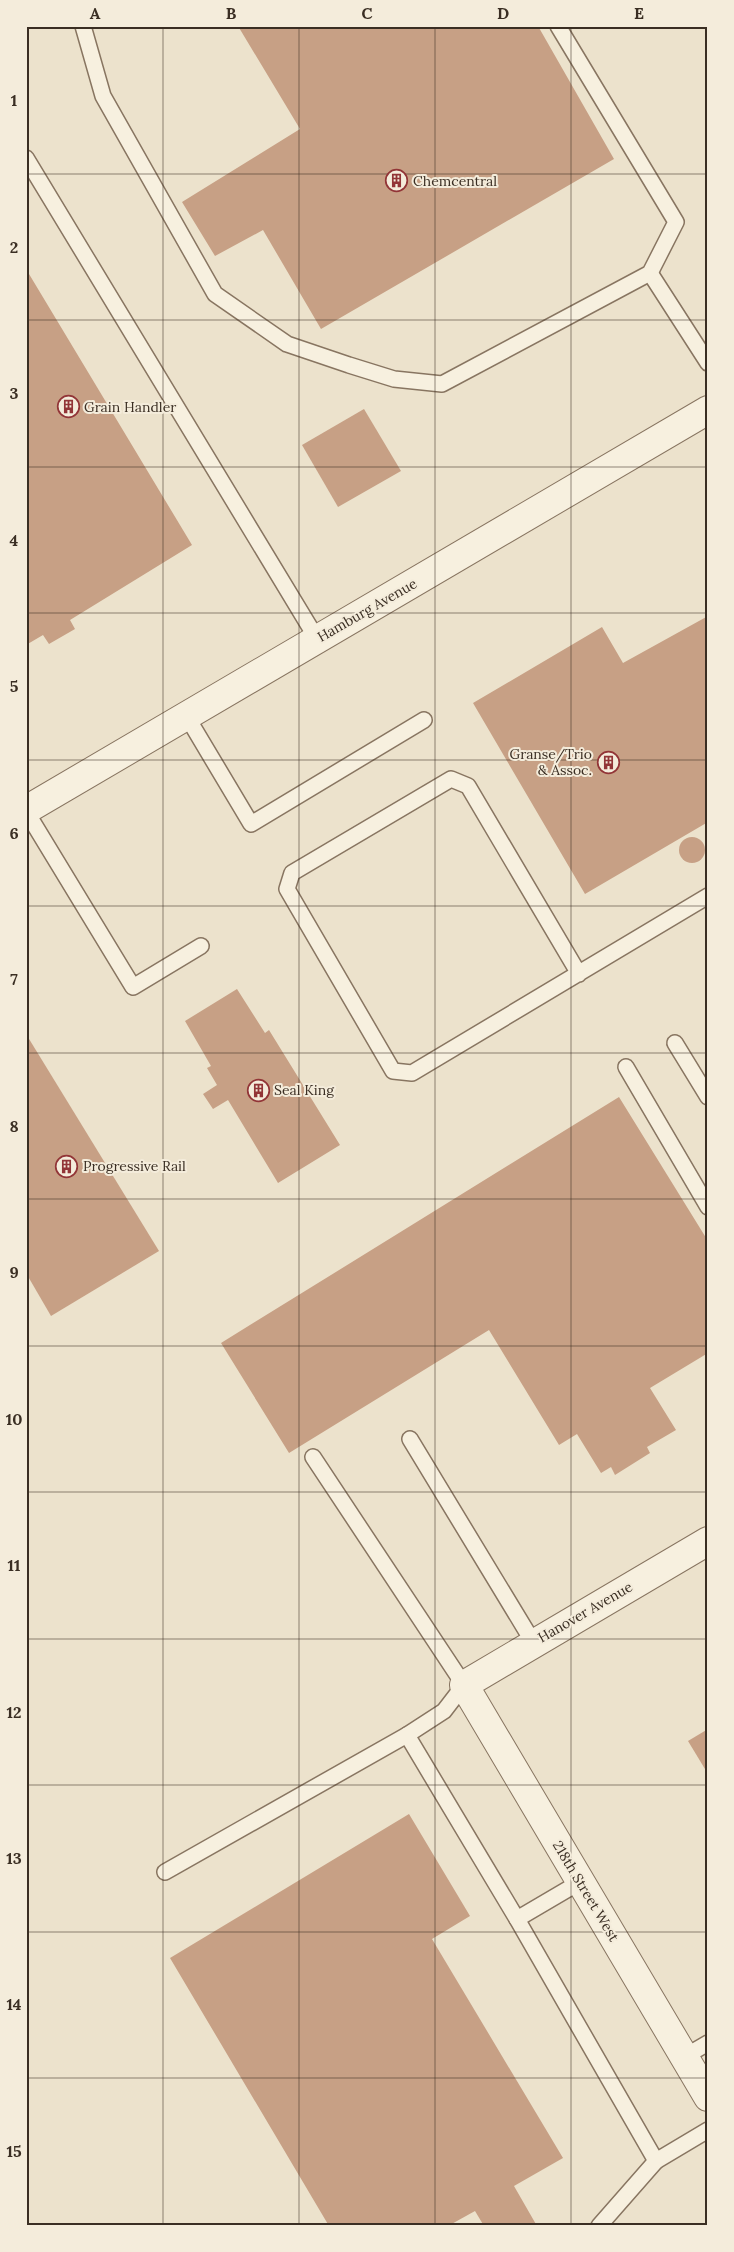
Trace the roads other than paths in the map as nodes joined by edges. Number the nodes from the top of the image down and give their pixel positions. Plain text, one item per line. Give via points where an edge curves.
1 (83, 26) edge
2 (558, 26) edge
3 (26, 158) edge
4 (650, 273) junction
5 (708, 363) edge
6 (708, 410) edge
7 (317, 639) junction
8 (186, 715) junction
9 (424, 720) dead end
10 (26, 811) edge
11 (708, 896) edge
12 (201, 946) dead end
13 (579, 974) junction
14 (675, 1043) dead end
15 (626, 1067) dead end
16 (708, 1097) edge
17 (708, 1207) edge
18 (410, 1439) dead end
19 (313, 1458) dead end
20 (708, 1542) edge
21 (534, 1642) junction
22 (464, 1685) junction
23 (407, 1734) junction
24 (165, 1872) dead end
25 (580, 1882) junction
26 (517, 1919) junction
27 (708, 2043) edge
28 (684, 2057) junction
29 (708, 2097) edge
30 (708, 2130) edge
31 (656, 2161) junction
32 (600, 2226) edge

1 - 4 lane via 103,96 215,294 287,344 394,379 442,384
2 - 4 lane via 676,222
3 - 7 lane
4 - 5 lane
6 - 7 street, Hamburg Avenue
7 - 8 street, Hamburg Avenue
8 - 9 lane via 251,824
8 - 10 street, Hamburg Avenue
10 - 12 lane via 133,987
11 - 13 lane
13 - 13 lane via 412,1073 393,1071 287,889 292,873 450,780 468,786
14 - 16 lane
15 - 17 lane
18 - 21 lane
19 - 22 lane
20 - 21 street, Hanover Avenue
21 - 22 street, Hanover Avenue
22 - 23 lane via 444,1712
22 - 25 street, 218th Street West
23 - 24 lane
23 - 26 lane
25 - 26 lane
25 - 28 street, 218th Street West
26 - 31 lane
27 - 28 lane
28 - 29 street, 218th Street West
30 - 31 lane
31 - 32 lane

